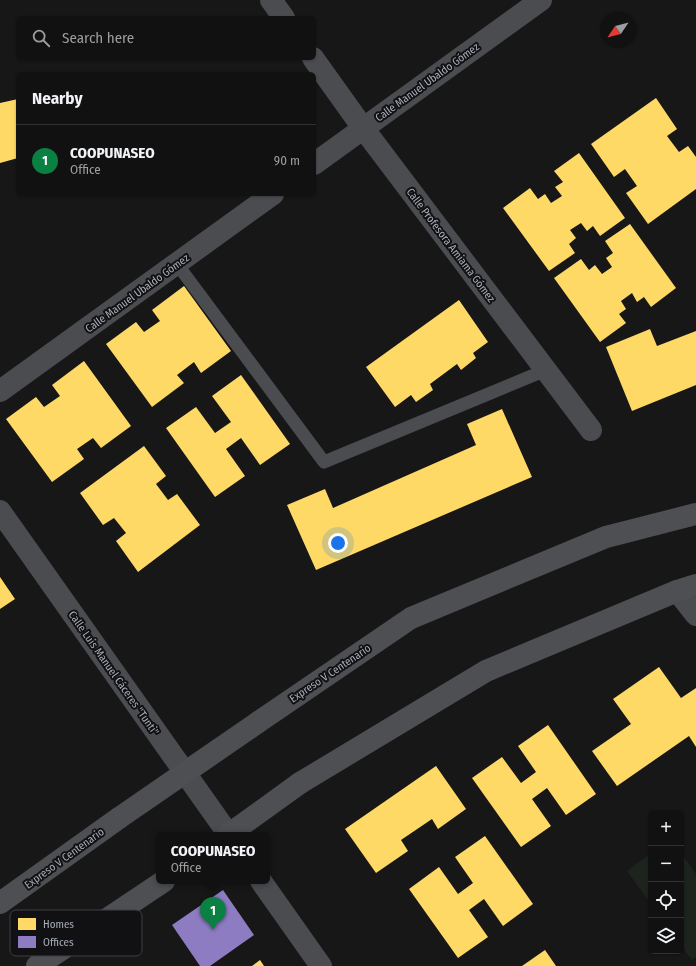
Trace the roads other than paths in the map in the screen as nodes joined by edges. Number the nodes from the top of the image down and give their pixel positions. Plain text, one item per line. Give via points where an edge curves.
1 (271, 0) edge
2 (541, 0) edge
3 (283, 16) edge
4 (314, 60) edge
5 (363, 128) junction
6 (316, 163) edge
7 (270, 196) edge
8 (177, 264) junction
9 (546, 370) junction
10 (0, 391) edge
11 (591, 430) dead end
12 (0, 511) edge
13 (696, 514) edge
14 (686, 588) edge
15 (696, 615) edge
16 (227, 832) edge
17 (233, 832) edge
18 (160, 884) edge
19 (263, 884) edge
20 (0, 903) edge
21 (121, 910) edge
22 (52, 956) edge
23 (37, 966) edge
24 (321, 966) edge

1 - 3 street
2 - 5 street, Calle Manuel Ubaldo Gómez
4 - 5 street, Calle Profesora Amiama Gómez
5 - 6 street, Calle Manuel Ubaldo Gómez
5 - 9 street, Calle Profesora Amiama Gómez
7 - 8 street, Calle Manuel Ubaldo Gómez
8 - 9 lane via 324,462
8 - 10 street, Calle Manuel Ubaldo Gómez
9 - 11 street, Calle Profesora Amiama Gómez
12 - 16 street, Calle Luis Manuel Cáceres "Tunti"
13 - 20 main road, Expreso V Centenario, bridge via 606,537 411,618
14 - 15 street
14 - 17 main road, bridge via 486,672 300,783
18 - 21 main road
19 - 24 street
22 - 23 main road

